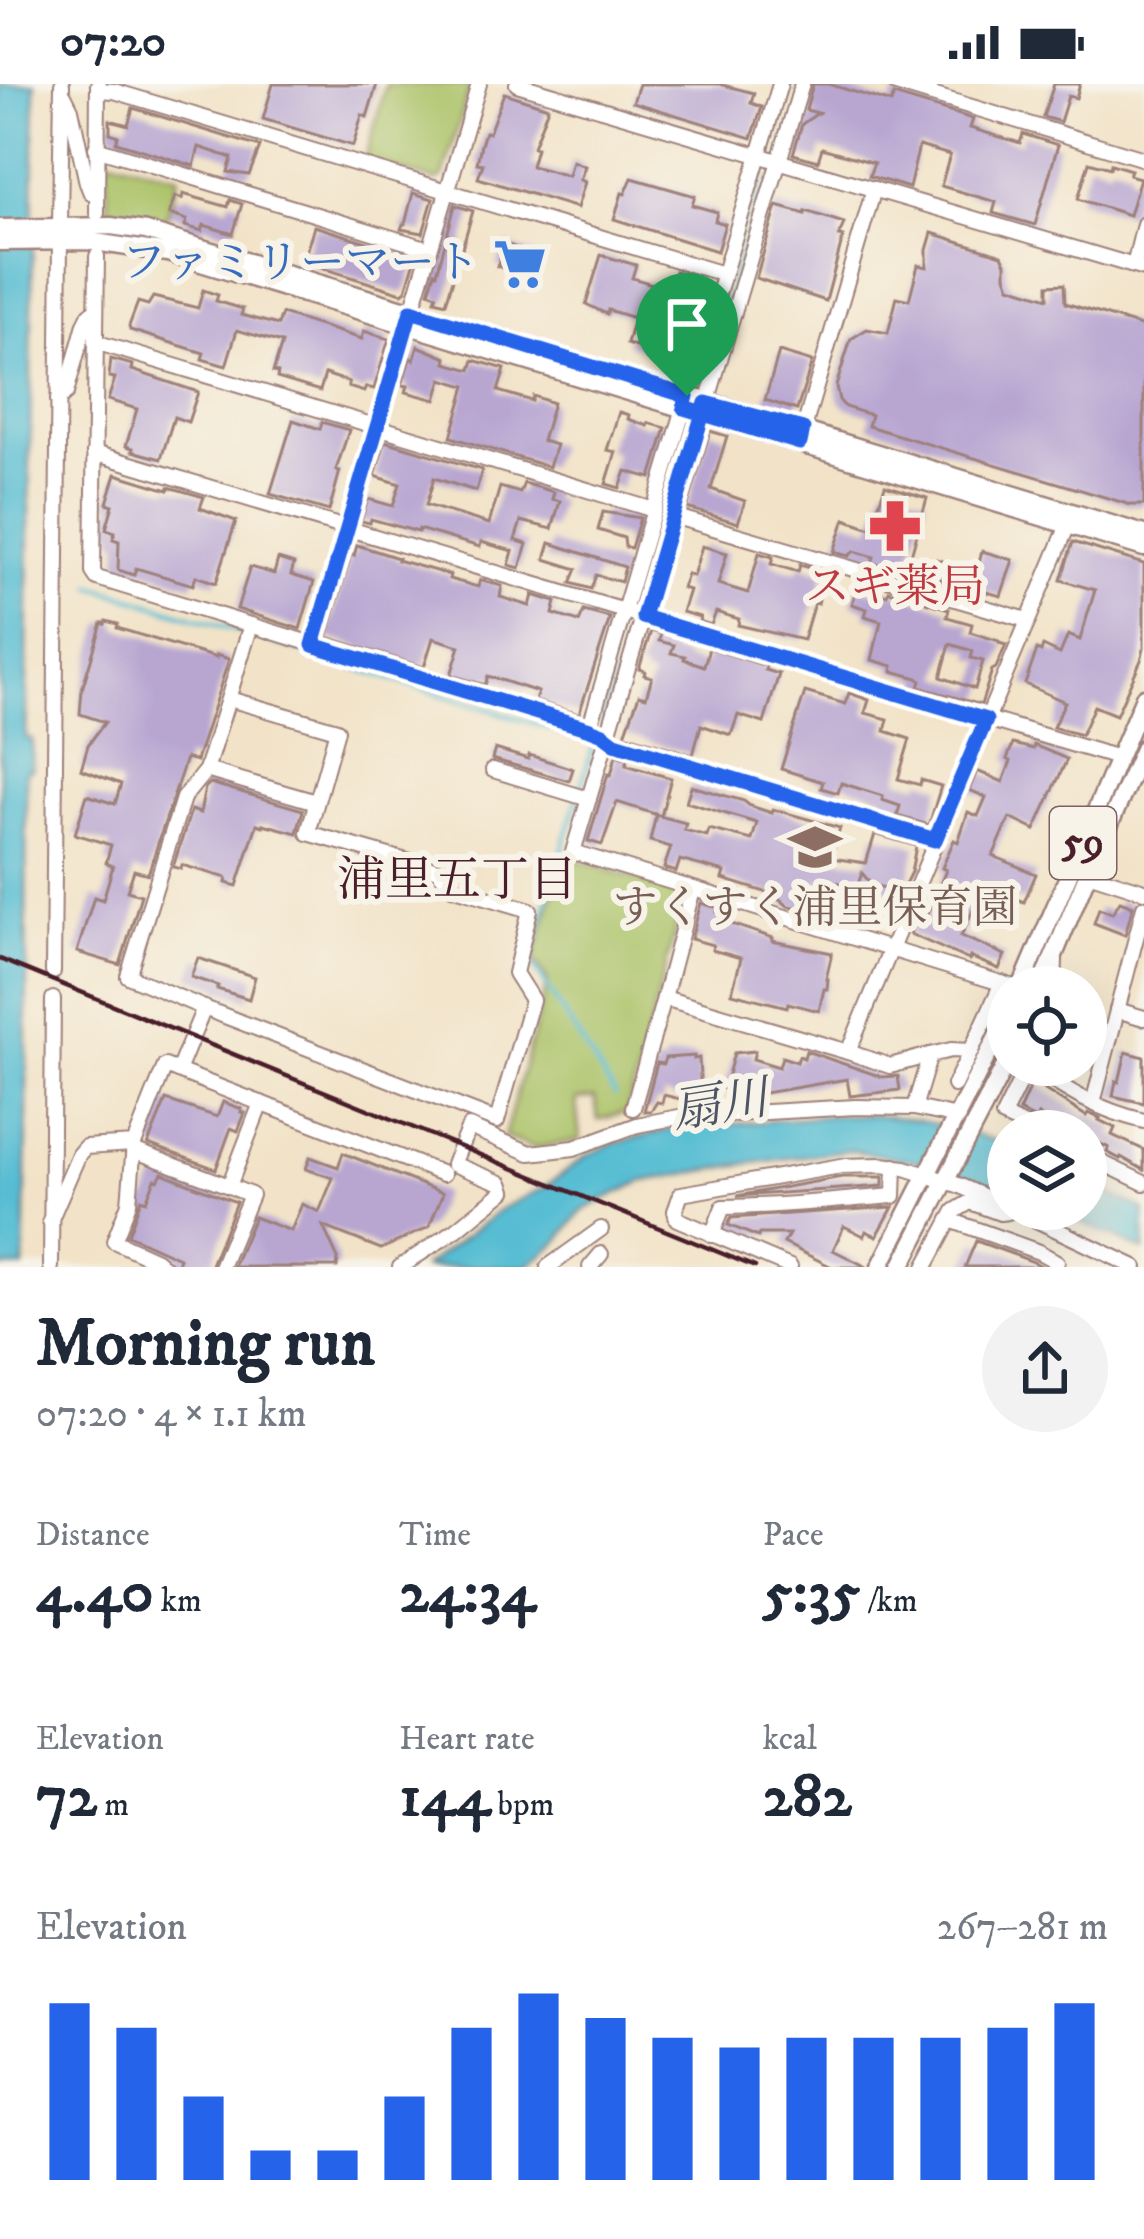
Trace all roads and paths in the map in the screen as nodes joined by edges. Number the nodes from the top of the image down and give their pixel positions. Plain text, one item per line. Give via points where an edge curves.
1 (478, 84) edge
2 (517, 84) edge
3 (780, 84) edge
4 (802, 84) edge
5 (896, 84) edge
6 (98, 87) edge
7 (62, 88) edge
8 (97, 148) junction
9 (758, 157) junction
10 (1144, 159) edge
11 (779, 161) junction
12 (446, 189) junction
13 (874, 189) junction
14 (97, 195) junction
15 (97, 214) dead end
16 (1144, 224) edge
17 (0, 228) edge
18 (57, 233) junction
19 (0, 242) edge
20 (429, 249) junction
21 (97, 256) dead end
22 (1139, 267) edge
23 (723, 274) junction
24 (96, 310) junction
25 (410, 318) junction
26 (95, 342) junction
27 (58, 400) junction
28 (685, 402) junction
29 (705, 408) junction
30 (377, 428) junction
31 (801, 436) junction
32 (94, 453) junction
33 (654, 510) junction
34 (673, 515) junction
35 (1068, 525) junction
36 (348, 529) junction
37 (1144, 534) edge
38 (1144, 548) edge
39 (623, 612) junction
40 (643, 617) junction
41 (1027, 620) junction
42 (249, 632) junction
43 (313, 645) junction
44 (1144, 698) edge
45 (229, 699) junction
46 (986, 720) junction
47 (590, 729) junction
48 (608, 736) junction
49 (1118, 758) junction
50 (1142, 758) edge
51 (206, 770) junction
52 (493, 770) dead end
53 (582, 797) junction
54 (316, 802) junction
55 (935, 840) junction
56 (1088, 873) junction
57 (693, 889) junction
58 (1144, 891) edge
59 (1144, 908) edge
60 (1141, 928) edge
61 (890, 948) junction
62 (1055, 955) junction
63 (1021, 966) edge
64 (1051, 966) edge
65 (1055, 966) edge
66 (53, 972) dead end
67 (987, 978) edge
68 (664, 998) junction
69 (53, 999) dead end
70 (204, 1008) junction
71 (1118, 1010) junction
72 (1144, 1018) edge
73 (987, 1025) edge
74 (970, 1051) junction
75 (848, 1052) junction
76 (930, 1055) junction
77 (987, 1058) edge
78 (178, 1071) junction
79 (954, 1084) dead end
80 (995, 1086) edge
81 (1059, 1086) edge
82 (261, 1103) junction
83 (1094, 1103) junction
84 (633, 1108) dead end
85 (914, 1108) junction
86 (957, 1119) junction
87 (1144, 1121) edge
88 (134, 1147) junction
89 (1107, 1165) edge
90 (895, 1166) junction
91 (930, 1173) junction
92 (442, 1174) dead end
93 (949, 1178) junction
94 (1144, 1183) edge
95 (229, 1186) junction
96 (987, 1196) edge
97 (987, 1208) edge
98 (950, 1220) junction
99 (50, 1221) junction
100 (601, 1229) dead end
101 (1057, 1230) edge
102 (712, 1235) junction
103 (601, 1254) dead end
104 (51, 1267) edge
105 (164, 1267) edge
106 (221, 1267) edge
107 (400, 1267) edge
108 (548, 1267) edge
109 (590, 1267) edge
110 (790, 1267) edge
111 (880, 1267) edge
112 (901, 1267) edge
113 (925, 1267) edge
114 (1054, 1267) edge
115 (1135, 1267) edge

1 - 12 street
2 - 9 street
3 - 9 street
4 - 11 street
5 - 10 street
6 - 8 street
6 - 12 street
7 - 14 street
7 - 18 street
8 - 14 street
8 - 20 street
9 - 11 street
9 - 23 street
11 - 13 street
11 - 29 street
12 - 20 street
12 - 23 street
13 - 22 street
13 - 31 street
14 - 15 street
16 - 22 street
17 - 18 main road
18 - 19 main road
18 - 25 main road via 168,253
18 - 27 street
20 - 25 street
21 - 24 street
23 - 28 street
24 - 26 street
24 - 27 street
25 - 28 main road
25 - 30 street
26 - 30 street
26 - 32 street
27 - 66 street
28 - 29 main road
28 - 33 street
29 - 31 main road
29 - 34 street
30 - 33 street
30 - 36 street
31 - 35 main road
31 - 37 main road
32 - 36 street
32 - 42 street via 98,578
33 - 39 street
34 - 40 street
34 - 41 street
35 - 38 main road
35 - 41 street
36 - 39 street
36 - 43 street
39 - 40 street
39 - 47 street
40 - 46 street
40 - 48 street
41 - 46 street
42 - 43 street
42 - 45 street
43 - 47 street
44 - 49 main road, 59
45 - 51 street
45 - 54 street via 337,730
46 - 49 street
46 - 55 street
47 - 48 street
48 - 53 street
48 - 55 street
49 - 63 main road, 59
50 - 56 main road, 59
51 - 54 street
51 - 70 street via 183,798 128,976
52 - 53 street
53 - 57 street via 573,852
54 - 70 street via 308,833 437,870 452,886 530,910 515,973 532,1000 497,1120
55 - 61 street
56 - 58 street
56 - 62 main road, 59
57 - 61 street
57 - 68 street
59 - 60 street
60 - 71 street
61 - 67 street
61 - 75 street
62 - 64 main road, 59
62 - 65 street
68 - 75 street
68 - 84 street
69 - 99 street
70 - 78 street
71 - 72 street
71 - 83 street
73 - 74 street
74 - 76 street
74 - 79 street
75 - 76 street via 890,1066
76 - 85 street
77 - 86 main road
78 - 82 street
78 - 88 street via 165,1066
80 - 93 main road
81 - 83 street
82 - 92 street
82 - 95 street
83 - 87 street
85 - 86 street
85 - 107 street via 702,1115 530,1153 469,1127 453,1164 504,1191
86 - 91 main road
88 - 95 street
88 - 99 street via 85,1147
88 - 105 street via 129,1204 114,1241
89 - 94 street
90 - 91 street
90 - 102 street via 894,1196 723,1207
90 - 102 street via 842,1166 681,1194 677,1219
91 - 93 street
91 - 111 main road
93 - 96 street
93 - 112 main road
95 - 106 street via 251,1195
97 - 98 street via 970,1202
98 - 113 street
98 - 114 street via 1039,1252
99 - 104 street
100 - 108 street
101 - 115 street
102 - 110 street
103 - 109 street

